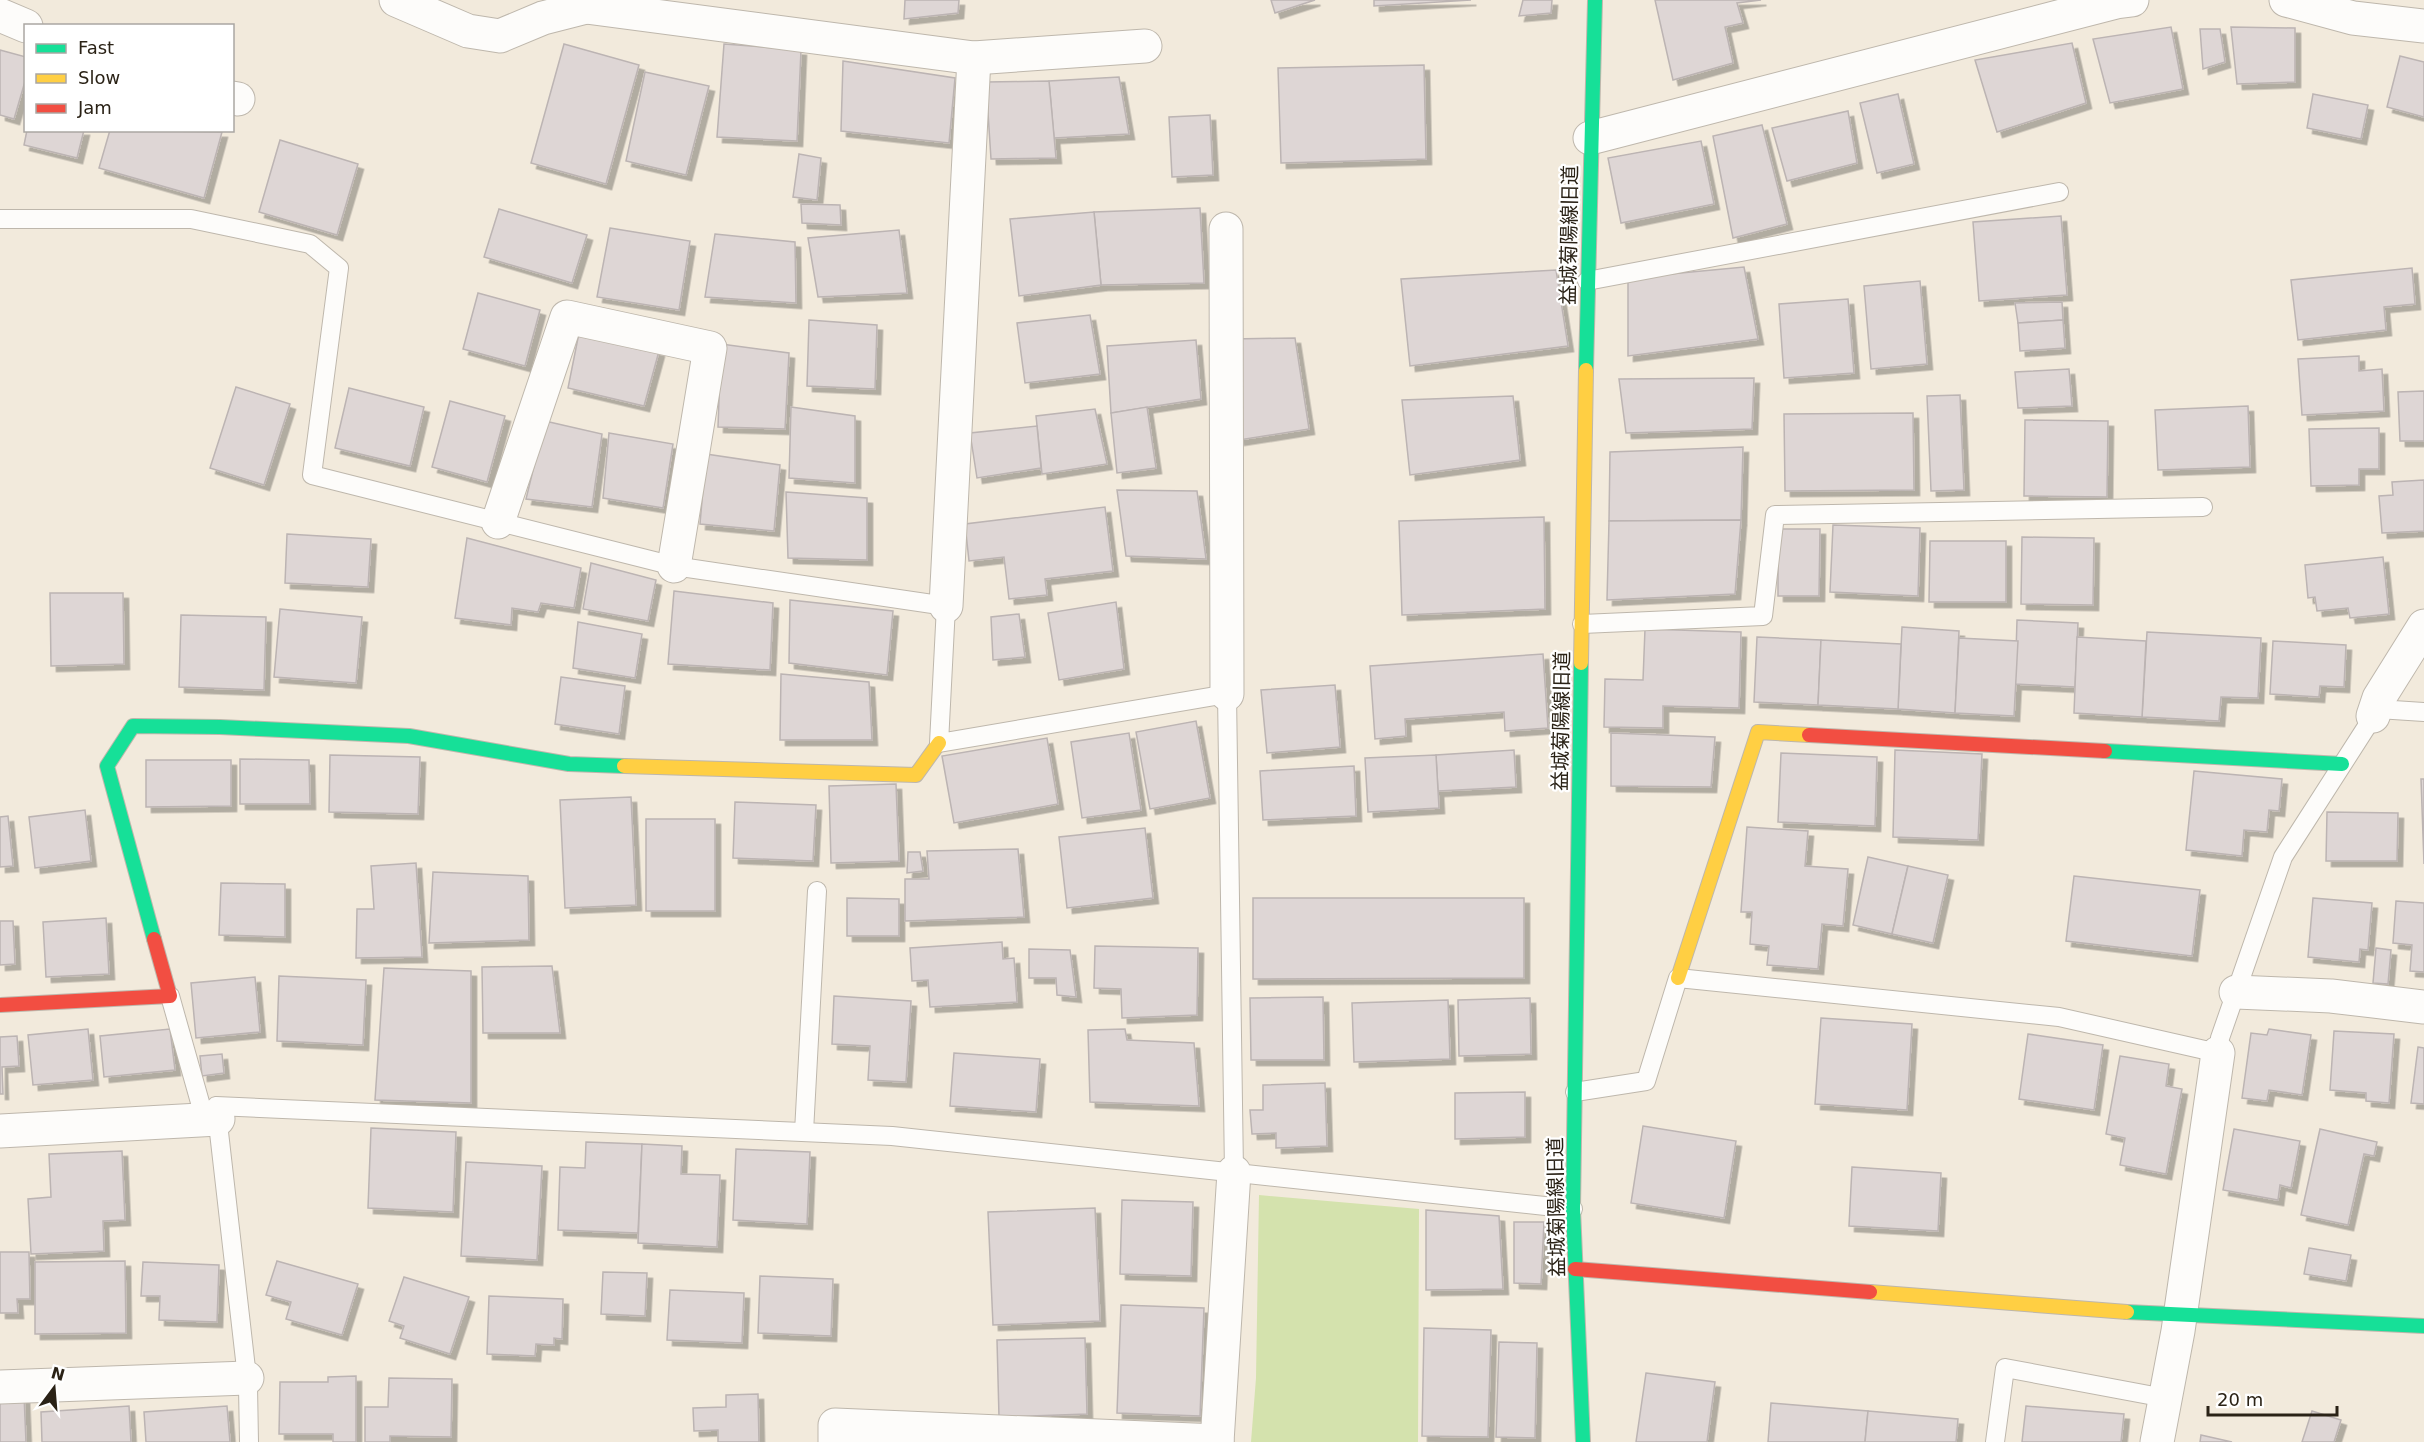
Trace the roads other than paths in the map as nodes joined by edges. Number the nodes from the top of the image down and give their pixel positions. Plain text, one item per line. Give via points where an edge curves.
1 (396, 0) edge
2 (1595, 0) edge
3 (2286, 0) edge
4 (2122, 1) edge
5 (587, 4) edge
6 (2352, 9) edge
7 (0, 15) edge
8 (24, 25) edge
9 (2424, 26) edge
10 (1145, 45) dead end
11 (974, 58) junction
12 (1590, 138) junction
13 (2059, 192) dead end
14 (0, 219) edge
15 (1226, 229) dead end
16 (1587, 281) junction
17 (2203, 507) dead end
18 (498, 522) junction
19 (674, 566) junction
20 (946, 606) junction
21 (1582, 624) junction
22 (2424, 626) edge
23 (1227, 694) junction
24 (2424, 712) edge
25 (2373, 716) junction
26 (939, 743) junction
27 (2342, 764) junction
28 (817, 891) dead end
29 (1678, 978) junction
30 (2236, 992) junction
31 (170, 996) junction
32 (0, 1005) edge
33 (2424, 1006) edge
34 (2218, 1053) junction
35 (1575, 1092) junction
36 (211, 1119) junction
37 (0, 1131) edge
38 (804, 1132) junction
39 (1234, 1172) junction
40 (1573, 1209) junction
41 (1575, 1269) junction
42 (2181, 1316) junction
43 (2424, 1326) edge
44 (247, 1378) junction
45 (0, 1387) edge
46 (2165, 1398) junction
47 (249, 1442) edge
48 (835, 1442) edge
49 (1217, 1442) edge
50 (1583, 1442) edge
51 (1995, 1442) edge
52 (2157, 1442) edge

1 - 5 street via 468,31 500,36
2 - 12 street, 益城菊陽線旧道
3 - 6 street
4 - 12 street
5 - 11 street
6 - 9 street
7 - 8 street
10 - 11 street
11 - 20 street
12 - 16 street, 益城菊陽線旧道
13 - 16 lane
14 - 18 lane via 191,219 310,244 339,268 312,475
15 - 23 street
16 - 21 street, 益城菊陽線旧道
17 - 21 lane via 1775,515 1763,616
18 - 19 lane
18 - 19 street via 567,317 710,348
19 - 20 lane
20 - 26 lane
21 - 35 street, 益城菊陽線旧道
22 - 25 street via 2379,698
23 - 26 lane
23 - 39 lane
24 - 25 lane via 2378,709
25 - 27 lane
26 - 31 street via 916,775 568,764 409,736 133,726 107,766
27 - 29 street via 1758,732
27 - 30 lane via 2283,857
28 - 38 lane
29 - 34 lane via 2059,1017
29 - 35 lane via 1646,1082
30 - 33 street via 2331,996
30 - 34 lane
31 - 32 street
31 - 36 lane
34 - 42 street
35 - 40 street, 益城菊陽線旧道
36 - 37 street
36 - 38 lane via 216,1106
36 - 44 lane
38 - 39 lane via 892,1136
39 - 40 lane
39 - 49 street
40 - 41 street, 益城菊陽線旧道
41 - 42 street
41 - 50 street, 益城菊陽線旧道
42 - 43 street
42 - 46 street
44 - 45 street
44 - 47 lane
46 - 51 lane via 2005,1368
46 - 52 street
48 - 49 street via 835,1425

